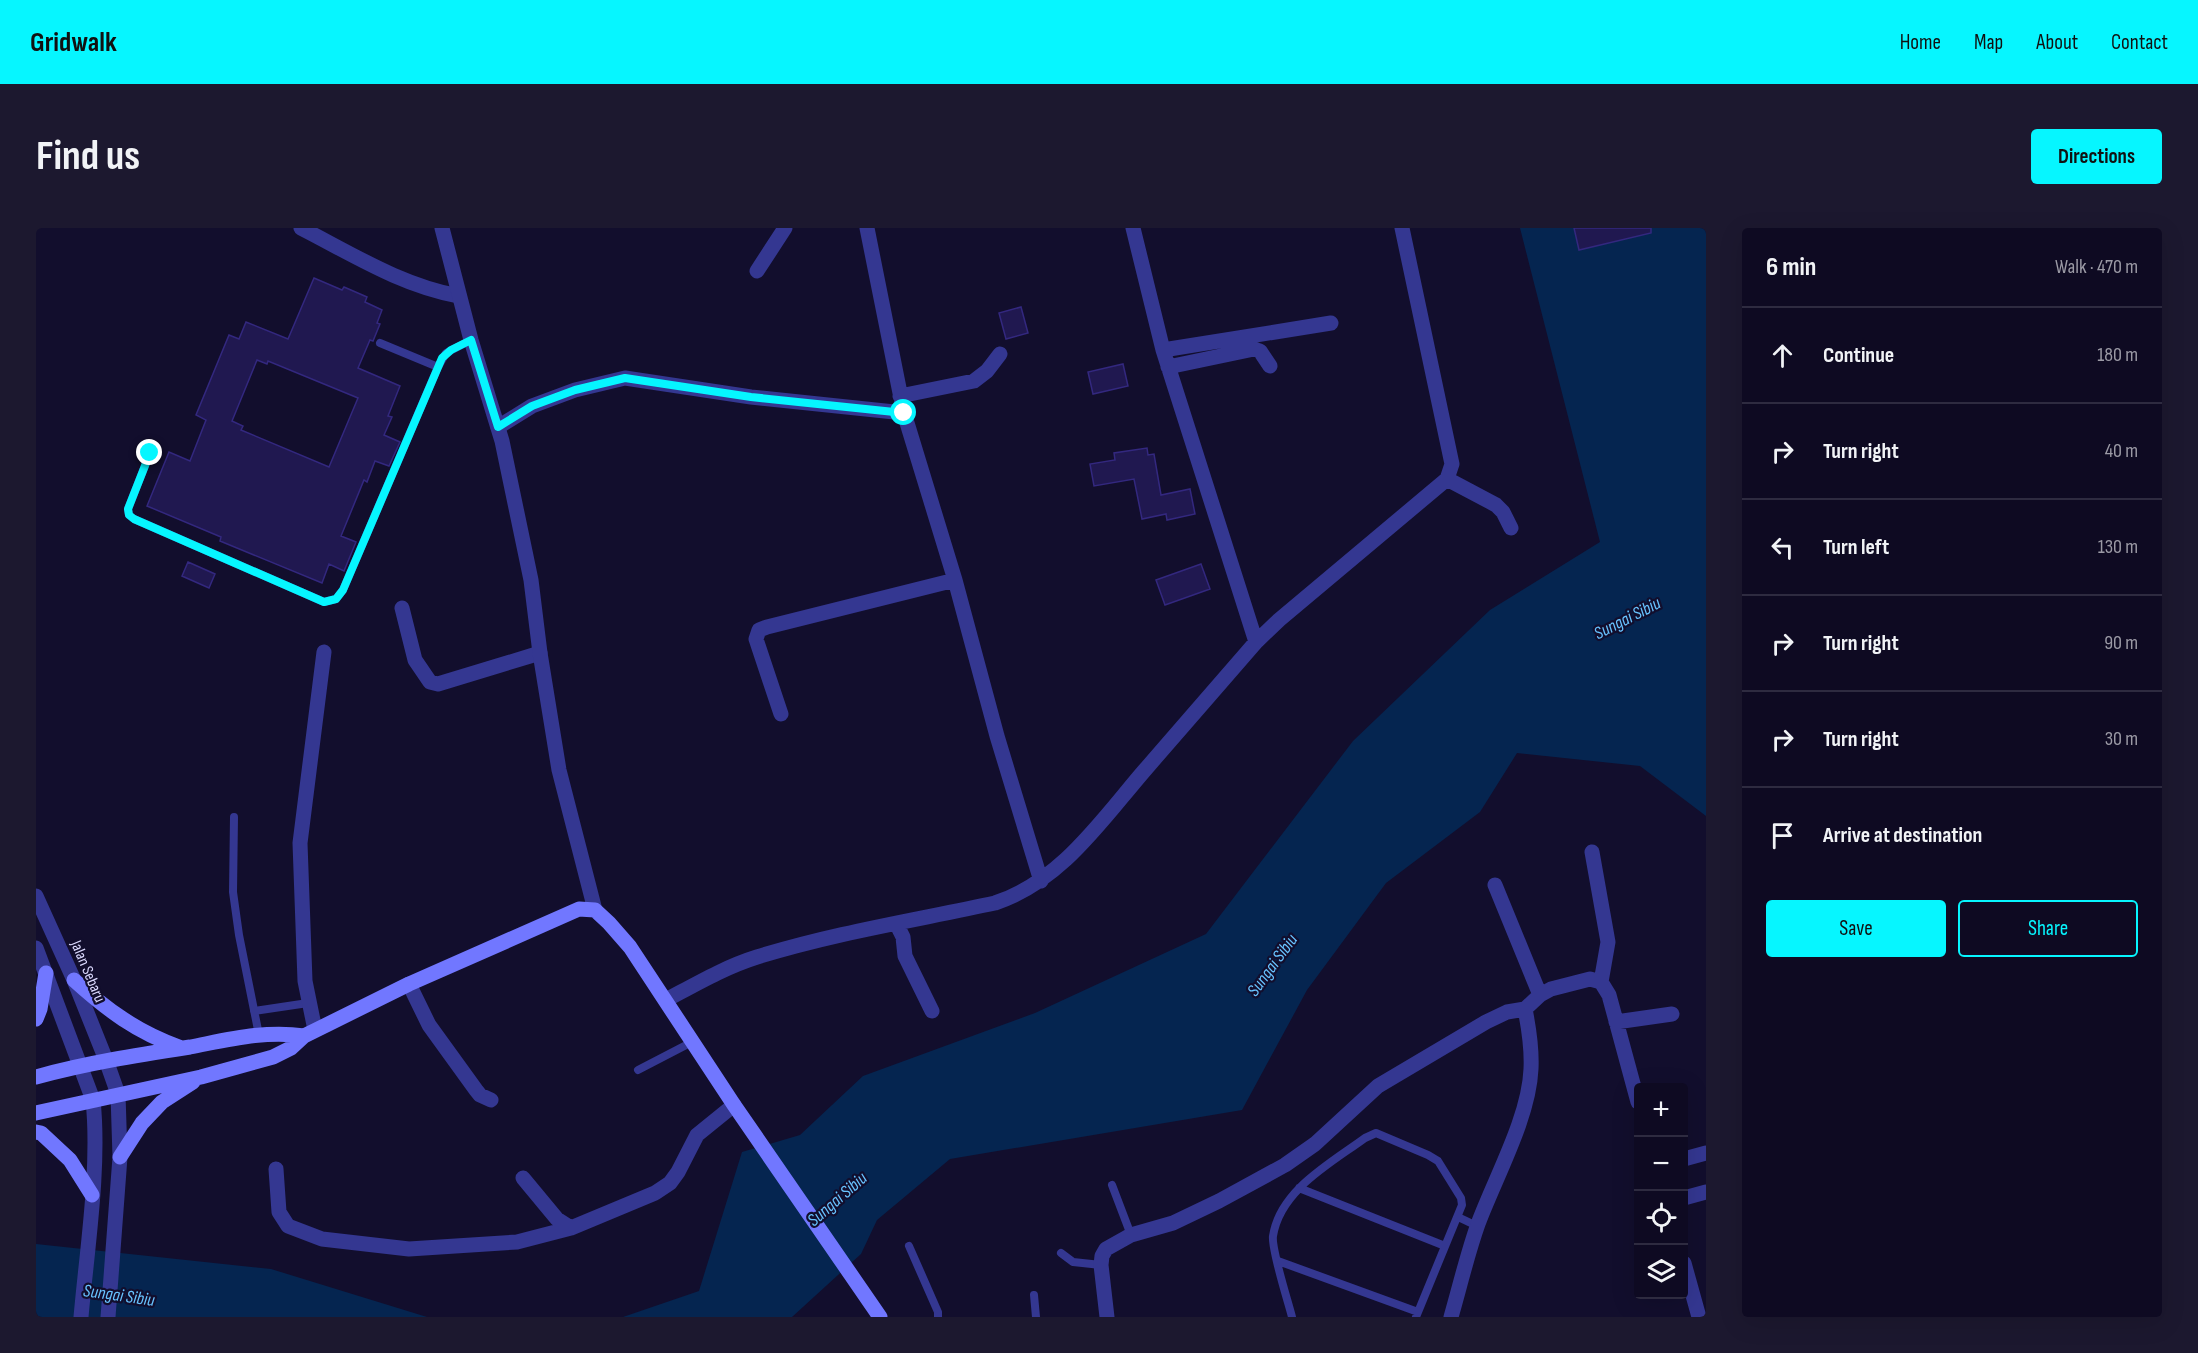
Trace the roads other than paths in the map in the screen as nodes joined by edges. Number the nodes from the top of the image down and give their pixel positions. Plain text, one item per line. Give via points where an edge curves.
1 (301, 228) edge
2 (442, 228) edge
3 (785, 228) edge
4 (867, 228) edge
5 (1133, 228) edge
6 (1402, 228) edge
7 (757, 271) dead end
8 (459, 296) junction
9 (1331, 323) dead end
10 (471, 340) junction
11 (380, 343) dead end
12 (1163, 350) junction
13 (1000, 354) dead end
14 (1270, 366) dead end
15 (438, 367) junction
16 (1168, 367) junction
17 (900, 396) junction
18 (904, 413) junction
19 (498, 427) junction
20 (150, 453) dead end
21 (1446, 479) junction
22 (1511, 528) dead end
23 (955, 580) junction
24 (402, 608) dead end
25 (1256, 642) junction
26 (324, 652) dead end
27 (540, 653) junction
28 (781, 714) dead end
29 (234, 817) dead end
30 (1592, 852) dead end
31 (1041, 881) junction
32 (1494, 885) dead end
33 (36, 896) edge
34 (595, 910) junction
35 (897, 925) junction
36 (36, 948) edge
37 (46, 973) junction
38 (74, 980) junction
39 (1601, 982) junction
40 (409, 984) junction
41 (1540, 995) junction
42 (666, 1000) junction
43 (308, 1003) junction
44 (1526, 1009) junction
45 (254, 1011) junction
46 (932, 1011) dead end
47 (1672, 1014) dead end
48 (36, 1019) edge
49 (1616, 1022) junction
50 (309, 1033) junction
51 (258, 1035) junction
52 (692, 1042) junction
53 (181, 1048) junction
54 (106, 1060) junction
55 (81, 1066) junction
56 (638, 1070) dead end
57 (36, 1077) edge
58 (201, 1077) junction
59 (1634, 1087) edge
60 (118, 1094) junction
61 (93, 1100) junction
62 (491, 1100) dead end
63 (734, 1105) junction
64 (36, 1113) edge
65 (36, 1132) edge
66 (1706, 1153) edge
67 (120, 1157) junction
68 (1688, 1158) edge
69 (276, 1169) dead end
70 (523, 1178) dead end
71 (1112, 1185) dead end
72 (1299, 1188) junction
73 (1706, 1192) edge
74 (92, 1195) junction
75 (1688, 1196) edge
76 (1458, 1217) junction
77 (1478, 1226) junction
78 (571, 1228) junction
79 (1131, 1235) junction
80 (909, 1246) dead end
81 (1445, 1246) junction
82 (1061, 1253) dead end
83 (1278, 1261) junction
84 (1101, 1265) junction
85 (1688, 1280) edge
86 (1034, 1295) dead end
87 (1417, 1314) edge
88 (81, 1317) edge
89 (108, 1317) edge
90 (880, 1317) edge
91 (938, 1317) edge
92 (1035, 1317) edge
93 (1107, 1317) edge
94 (1292, 1317) edge
95 (1451, 1317) edge
96 (1699, 1317) edge

1 - 8 street via 412,284
2 - 8 street
3 - 7 street
4 - 17 street
5 - 12 street
6 - 21 street via 1452,464
8 - 10 street
9 - 12 street
10 - 15 lane via 446,353
10 - 19 street
11 - 15 lane
12 - 16 street
13 - 17 street via 974,381
14 - 16 street via 1254,349
15 - 20 lane via 336,599 324,602 134,519 128,509
16 - 25 street
17 - 18 street
18 - 19 street via 751,397 625,378 543,402
18 - 23 street
19 - 27 street via 531,580
21 - 22 street via 1496,505
21 - 25 street
23 - 28 street via 759,630 756,639
23 - 31 street
24 - 27 street via 415,660 430,682 438,684
25 - 31 street via 1090,833
26 - 43 street via 300,829
27 - 34 street via 560,770
29 - 45 lane via 232,892
30 - 39 street via 1608,942
31 - 35 street via 995,903
32 - 41 street
33 - 38 street, Jalan Sebaru
34 - 40 main road via 579,909
34 - 42 main road via 630,947
35 - 42 street via 757,957
35 - 46 street via 905,956
36 - 37 street
37 - 48 main road
37 - 55 street
38 - 53 main road via 128,1023
38 - 54 street, Jalan Sebaru
39 - 41 street via 1590,979
39 - 49 street
40 - 50 main road
40 - 62 street via 429,1025 480,1095
41 - 44 street
42 - 52 main road
43 - 45 lane
43 - 50 street
44 - 77 street via 1531,1036 1527,1093
44 - 79 street via 1507,1012 1486,1022 1389,1078 1315,1144 1286,1164 1173,1223
45 - 51 lane
47 - 49 street
49 - 59 street
50 - 51 main road
50 - 58 main road via 273,1058
51 - 53 main road
52 - 56 lane
52 - 63 main road
53 - 54 main road
54 - 55 main road
54 - 60 street, Jalan Sebaru
55 - 57 main road
55 - 61 street
58 - 60 main road
58 - 67 main road via 162,1102 142,1123
60 - 61 main road
60 - 67 street, Jalan Sebaru
61 - 64 main road
61 - 74 street
63 - 78 street via 697,1135 670,1183
63 - 90 main road
65 - 74 main road via 70,1160
66 - 68 street
67 - 89 street, Jalan Sebaru
69 - 78 street via 279,1212 288,1226 322,1239 409,1249 516,1242
70 - 78 street via 557,1220
71 - 79 lane
72 - 76 lane via 1376,1133 1438,1161 1461,1198
72 - 81 lane
72 - 83 lane via 1283,1210 1273,1236
73 - 75 street
74 - 88 street
76 - 77 lane
76 - 81 lane
77 - 95 street
79 - 84 street via 1106,1249
80 - 91 lane
81 - 87 lane
82 - 84 lane via 1073,1262
83 - 87 lane
83 - 94 lane
84 - 93 street
85 - 96 street
86 - 92 lane

